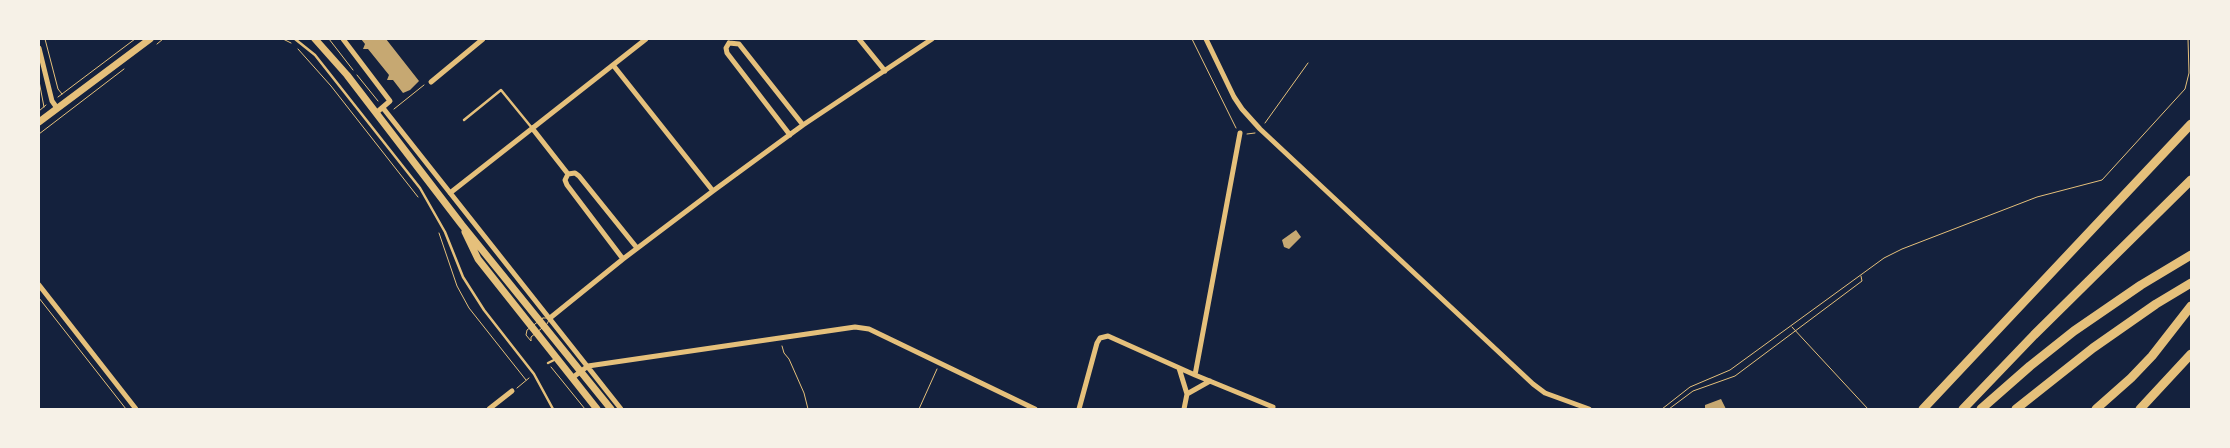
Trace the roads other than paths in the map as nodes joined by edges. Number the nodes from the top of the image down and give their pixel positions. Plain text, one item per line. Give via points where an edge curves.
1 (295, 39) edge
2 (307, 39) edge
3 (315, 39) edge
4 (343, 39) edge
5 (484, 39) edge
6 (646, 39) edge
7 (859, 39) edge
8 (932, 39) edge
9 (1207, 39) edge
10 (147, 40) edge
11 (728, 41) edge
12 (320, 46) junction
13 (39, 48) edge
14 (613, 65) junction
15 (885, 72) junction
16 (431, 82) road end
17 (57, 108) junction
18 (383, 108) junction
19 (376, 113) junction
20 (464, 120) dead end
21 (39, 122) edge
22 (2191, 124) edge
23 (803, 125) junction
24 (532, 128) junction
25 (1240, 133) road end
26 (790, 134) junction
27 (568, 174) junction
28 (2191, 180) edge
29 (713, 191) junction
30 (450, 193) junction
31 (462, 225) junction
32 (637, 248) junction
33 (2191, 255) edge
34 (623, 259) junction
35 (39, 285) edge
36 (2187, 285) edge
37 (2191, 306) edge
38 (550, 318) junction
39 (2191, 354) edge
40 (557, 358) junction
41 (548, 363) road end
42 (588, 366) junction
43 (1179, 368) junction
44 (581, 371) junction
45 (1195, 375) junction
46 (572, 378) junction
47 (1210, 381) junction
48 (512, 391) dead end
49 (1187, 394) junction
50 (1273, 407) dead end
51 (136, 409) edge
52 (489, 409) edge
53 (553, 409) edge
54 (597, 409) edge
55 (611, 409) edge
56 (621, 409) edge
57 (1035, 409) edge
58 (1079, 409) edge
59 (1184, 409) edge
60 (1589, 409) edge
61 (1923, 409) edge
62 (1963, 409) edge
63 (1981, 409) edge
64 (2016, 409) edge
65 (2096, 409) edge
66 (2140, 409) edge

1 - 53 lane via 314,55 420,188 445,232 463,277 484,310 534,374
2 - 12 main road
3 - 12 main road
4 - 18 street via 390,101
5 - 16 street
6 - 14 street
7 - 15 street
8 - 15 street
9 - 60 street via 1234,97 1260,128 1533,384 1546,393
10 - 17 main road
11 - 23 street via 739,44
11 - 26 street via 727,53
12 - 19 main road
13 - 17 street via 52,101
14 - 24 street
14 - 29 street
15 - 23 street
17 - 21 main road
18 - 19 street
18 - 30 street
19 - 31 main road
20 - 24 lane via 501,90
22 - 61 highway
23 - 26 street
24 - 27 street
24 - 30 street
25 - 45 street
26 - 29 street
27 - 32 street via 578,174
27 - 34 street via 567,185
28 - 62 highway
29 - 32 street
30 - 38 street
31 - 40 main road via 478,259
31 - 44 main road
32 - 34 street
33 - 63 highway via 2074,331
34 - 38 street
35 - 51 street
36 - 64 highway via 2093,348
37 - 65 highway via 2152,356
38 - 42 street
39 - 66 highway
40 - 41 lane
40 - 46 main road
42 - 44 street
42 - 56 street
42 - 57 street via 855,327 869,329
43 - 45 street
43 - 49 street
43 - 58 street via 1108,336 1100,338
44 - 46 street
44 - 55 main road
45 - 47 street
46 - 54 main road
47 - 49 street
47 - 50 street
48 - 52 street
49 - 59 street

